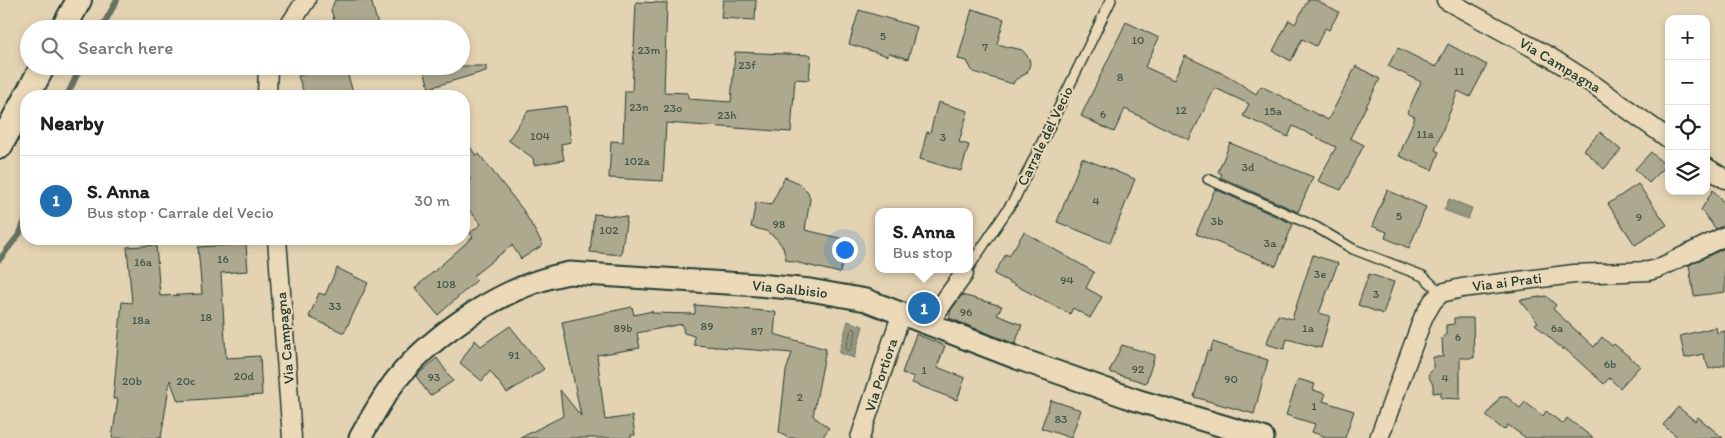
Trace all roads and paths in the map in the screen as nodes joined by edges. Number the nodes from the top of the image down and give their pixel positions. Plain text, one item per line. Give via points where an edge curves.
1 (79, 0) edge
2 (306, 0) edge
3 (1112, 0) edge
4 (1446, 0) edge
5 (68, 20) edge
6 (293, 20) edge
7 (38, 75) edge
8 (268, 75) edge
9 (31, 90) edge
10 (267, 90) edge
11 (20, 110) edge
12 (1665, 136) edge
13 (0, 146) edge
14 (1710, 170) edge
15 (1208, 179) dead end
16 (1725, 179) edge
17 (1725, 236) edge
18 (277, 245) edge
19 (973, 261) edge
20 (965, 273) edge
21 (1441, 293) junction
22 (902, 312) junction
23 (928, 324) junction
24 (292, 438) edge
25 (360, 438) edge
26 (860, 438) edge
27 (1263, 438) edge
28 (1379, 438) edge

1 - 5 main road
2 - 6 street
3 - 19 lane, Carrale del Vecio via 1014,200
4 - 12 street, Via Campagna via 1550,57
7 - 9 main road
8 - 10 street
11 - 13 main road
14 - 16 street
15 - 21 lane via 1316,227 1354,249 1423,276
17 - 21 street, Via ai Prati via 1649,271 1564,275 1485,284
18 - 24 street, Via Campagna
20 - 23 street, Carrale del Vecio
21 - 28 street via 1422,318
22 - 23 street, Via Galbisio
22 - 25 street, Via Galbisio via 866,300 810,290 591,274 554,276 527,285 480,310 425,350 386,394
22 - 26 street, Via Portiora
23 - 27 street, Via Galbisio via 1136,400

